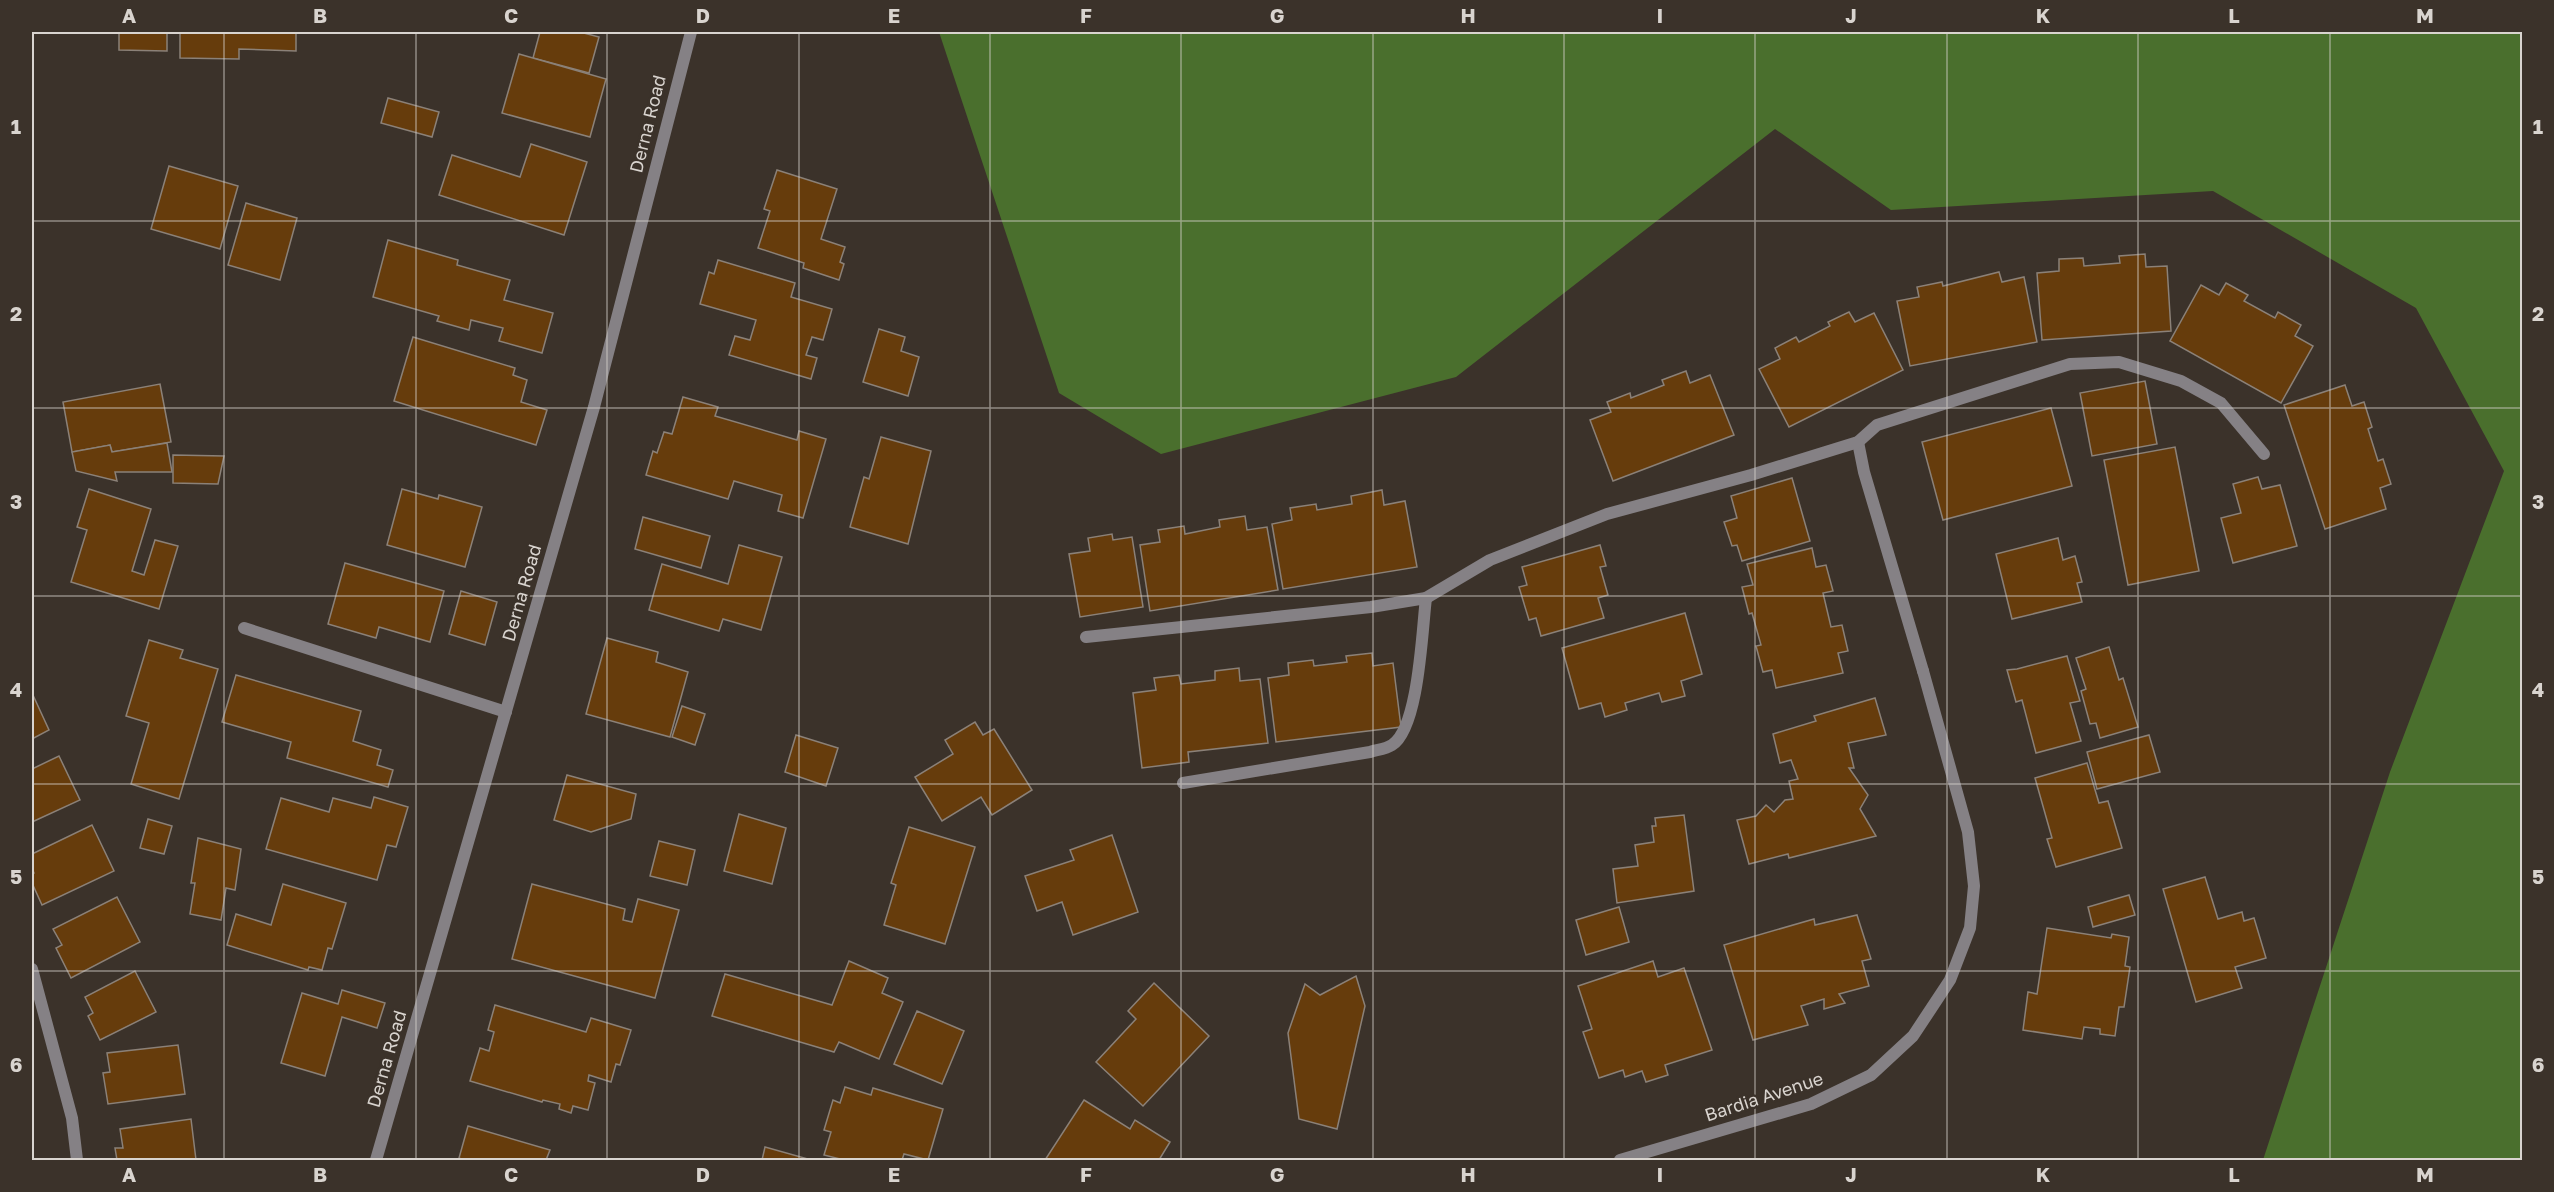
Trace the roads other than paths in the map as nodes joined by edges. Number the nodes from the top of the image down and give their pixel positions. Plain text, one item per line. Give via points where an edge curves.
1 (691, 32) edge
2 (1858, 442) junction
3 (2264, 454) dead end
4 (1426, 598) junction
5 (244, 628) dead end
6 (1086, 637) dead end
7 (506, 712) junction
8 (1183, 783) dead end
9 (32, 969) edge
10 (77, 1161) edge
11 (376, 1161) edge
12 (1620, 1161) edge

1 - 7 street, Derna Road via 594,407
2 - 3 street via 1877,425 2070,364 2119,362 2181,381 2221,403
2 - 4 street via 1751,476 1607,514 1490,560
2 - 12 street, Bardia Avenue via 1968,832 1974,886 1970,928 1950,980 1913,1036 1871,1075 1811,1104
4 - 6 street
4 - 8 street via 1414,704 1402,734 1392,745
5 - 7 street
7 - 11 street, Derna Road
9 - 10 street via 72,1118

